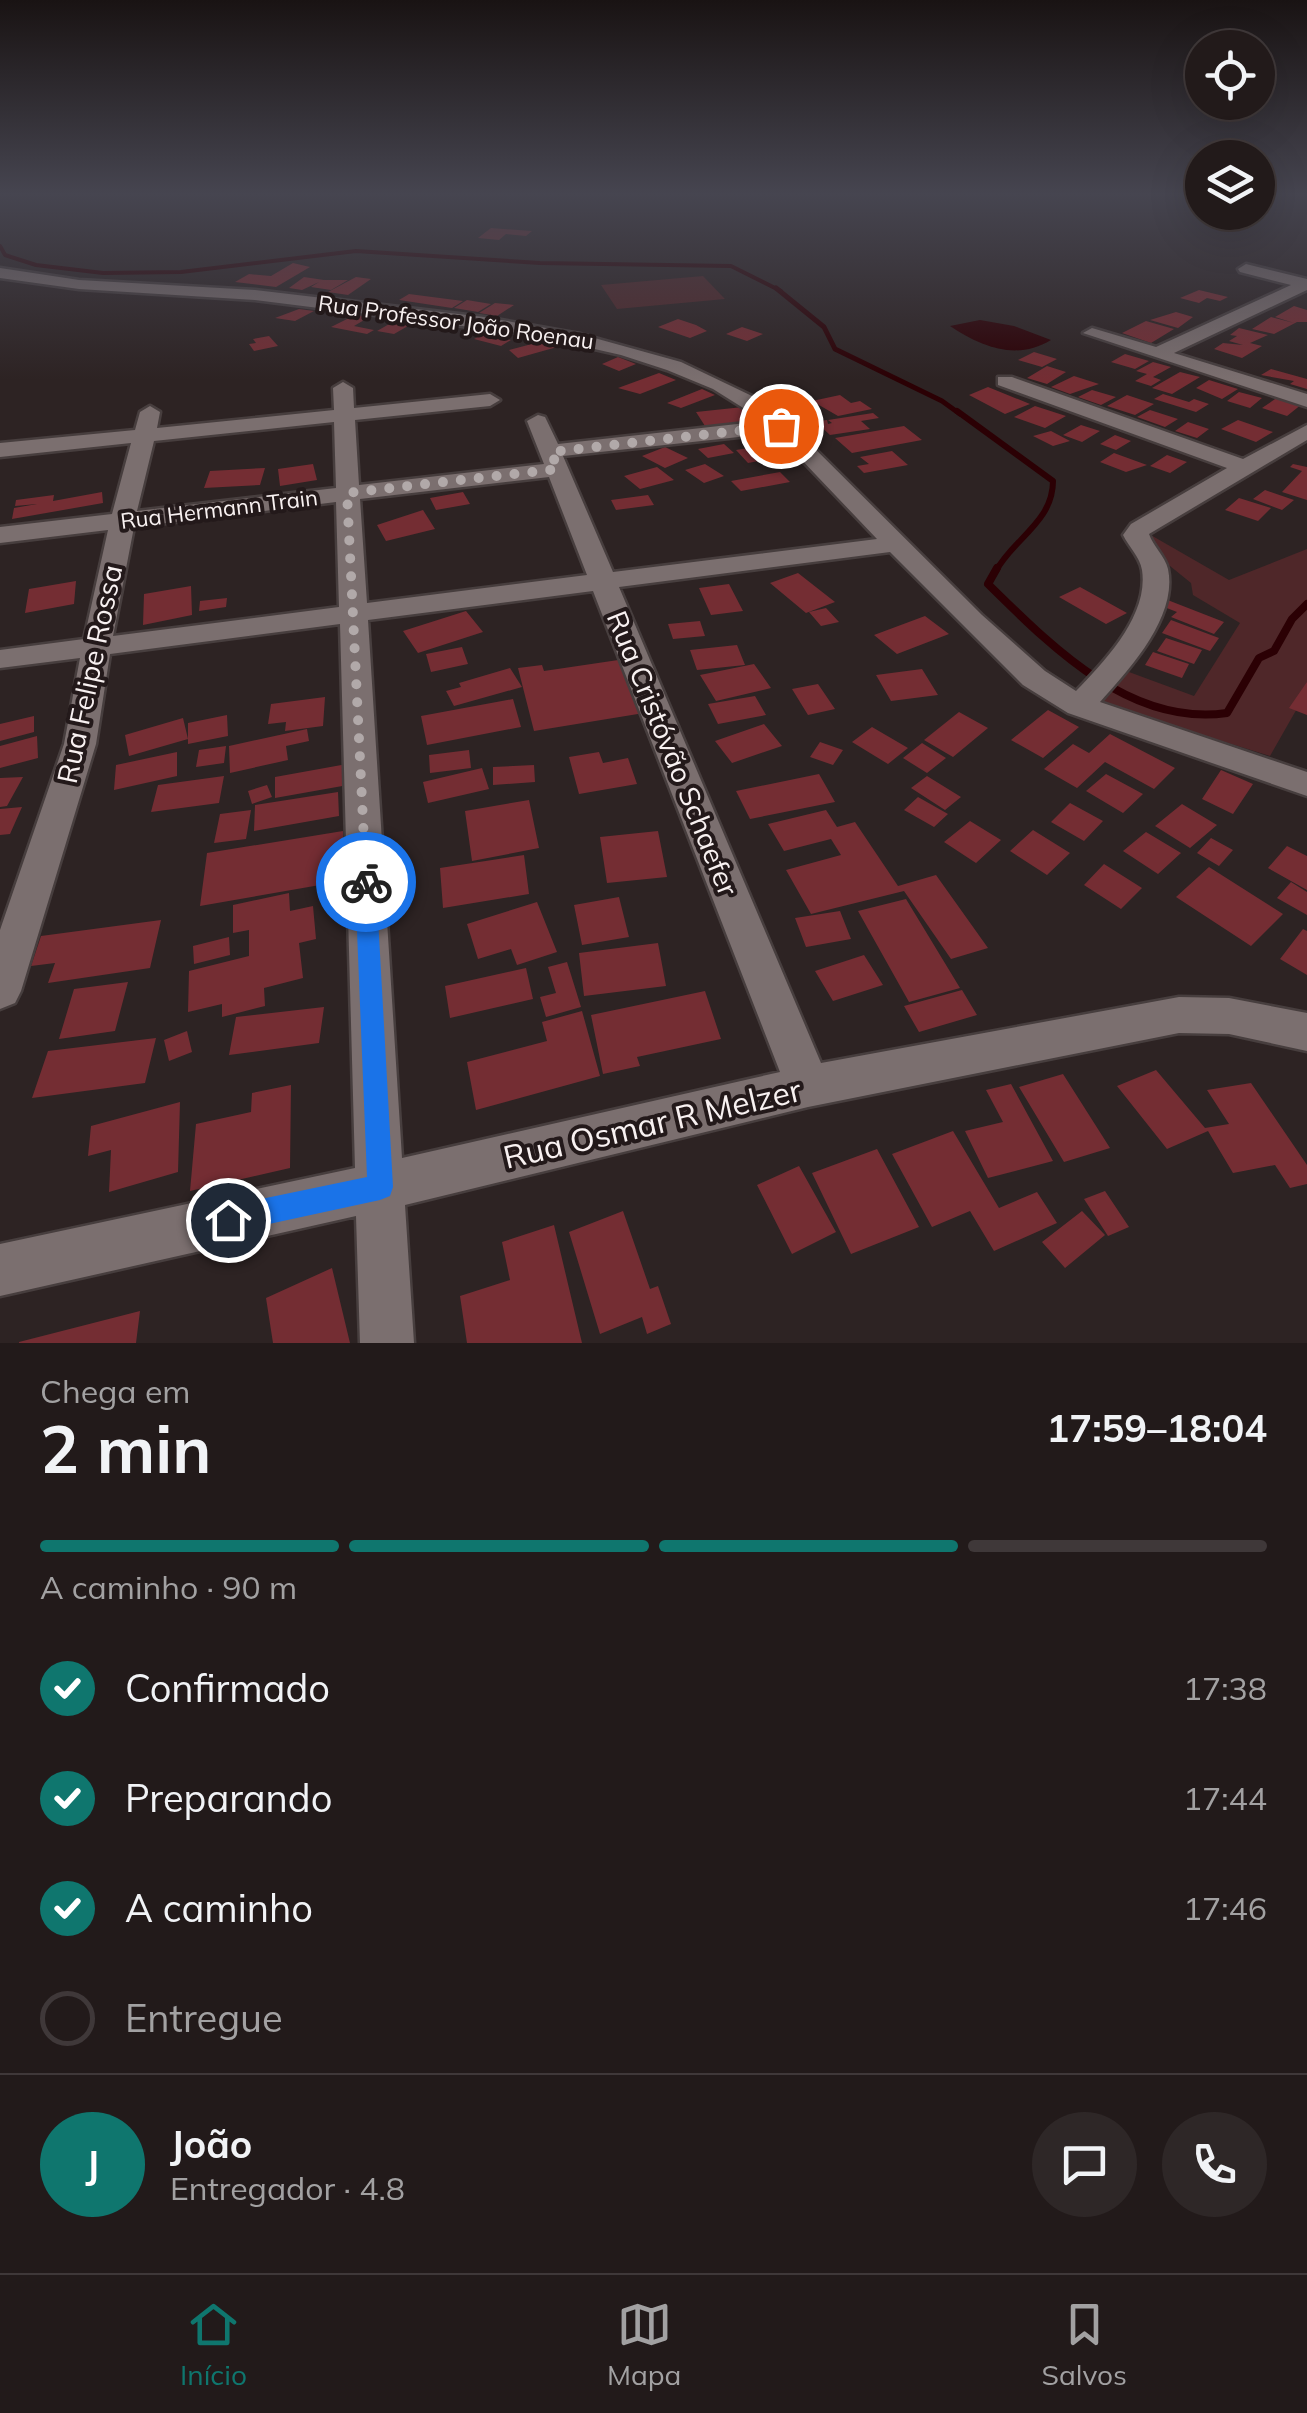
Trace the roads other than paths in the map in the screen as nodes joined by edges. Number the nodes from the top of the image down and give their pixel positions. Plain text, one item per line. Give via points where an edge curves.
1 (1246, 270) dead end
2 (0, 273) edge
3 (1307, 284) edge
4 (1092, 333) dead end
5 (1158, 354) junction
6 (1005, 380) dead end
7 (490, 400) dead end
8 (1307, 401) edge
9 (344, 402) junction
10 (147, 424) junction
11 (781, 426) junction
12 (1307, 431) edge
13 (549, 447) junction
14 (0, 450) edge
15 (1248, 468) junction
16 (347, 493) junction
17 (121, 521) junction
18 (0, 534) edge
19 (895, 544) junction
20 (603, 579) junction
21 (353, 614) junction
22 (97, 646) junction
23 (0, 660) edge
24 (1096, 689) junction
25 (1307, 784) edge
26 (0, 991) edge
27 (1307, 1032) edge
28 (808, 1086) junction
29 (380, 1187) junction
30 (0, 1270) edge
31 (388, 1343) edge

1 - 3 street
2 - 11 street, Rua Professor João Roenau via 46,282 251,294 581,336 731,389
3 - 5 street
4 - 5 street
5 - 8 street
6 - 15 street
7 - 9 street
9 - 10 street
9 - 16 street
10 - 14 street
10 - 17 street, Rua Felipe Rossa
11 - 13 street, Rua Hermann Train
11 - 19 street, Rua Professor João Roenau
12 - 15 street
13 - 16 street, Rua Hermann Train
13 - 20 street, Rua Cristóvão Schaefer
15 - 24 street via 1140,529 1136,535 1156,571 1152,596 1136,635
16 - 17 street, Rua Hermann Train
16 - 21 street
17 - 18 street, Rua Hermann Train
17 - 22 street, Rua Felipe Rossa
19 - 20 street
19 - 24 street, Rua Professor João Roenau via 1034,678
20 - 21 street
20 - 28 street, Rua Cristóvão Schaefer
21 - 22 street
21 - 29 street
22 - 23 street
22 - 26 street, Rua Felipe Rossa via 80,744
24 - 25 street, Rua Professor João Roenau
27 - 28 street, Rua Osmar R Melzer via 1229,1016 1179,1015
28 - 29 street, Rua Osmar R Melzer
29 - 30 street, Rua Osmar R Melzer
29 - 31 street

